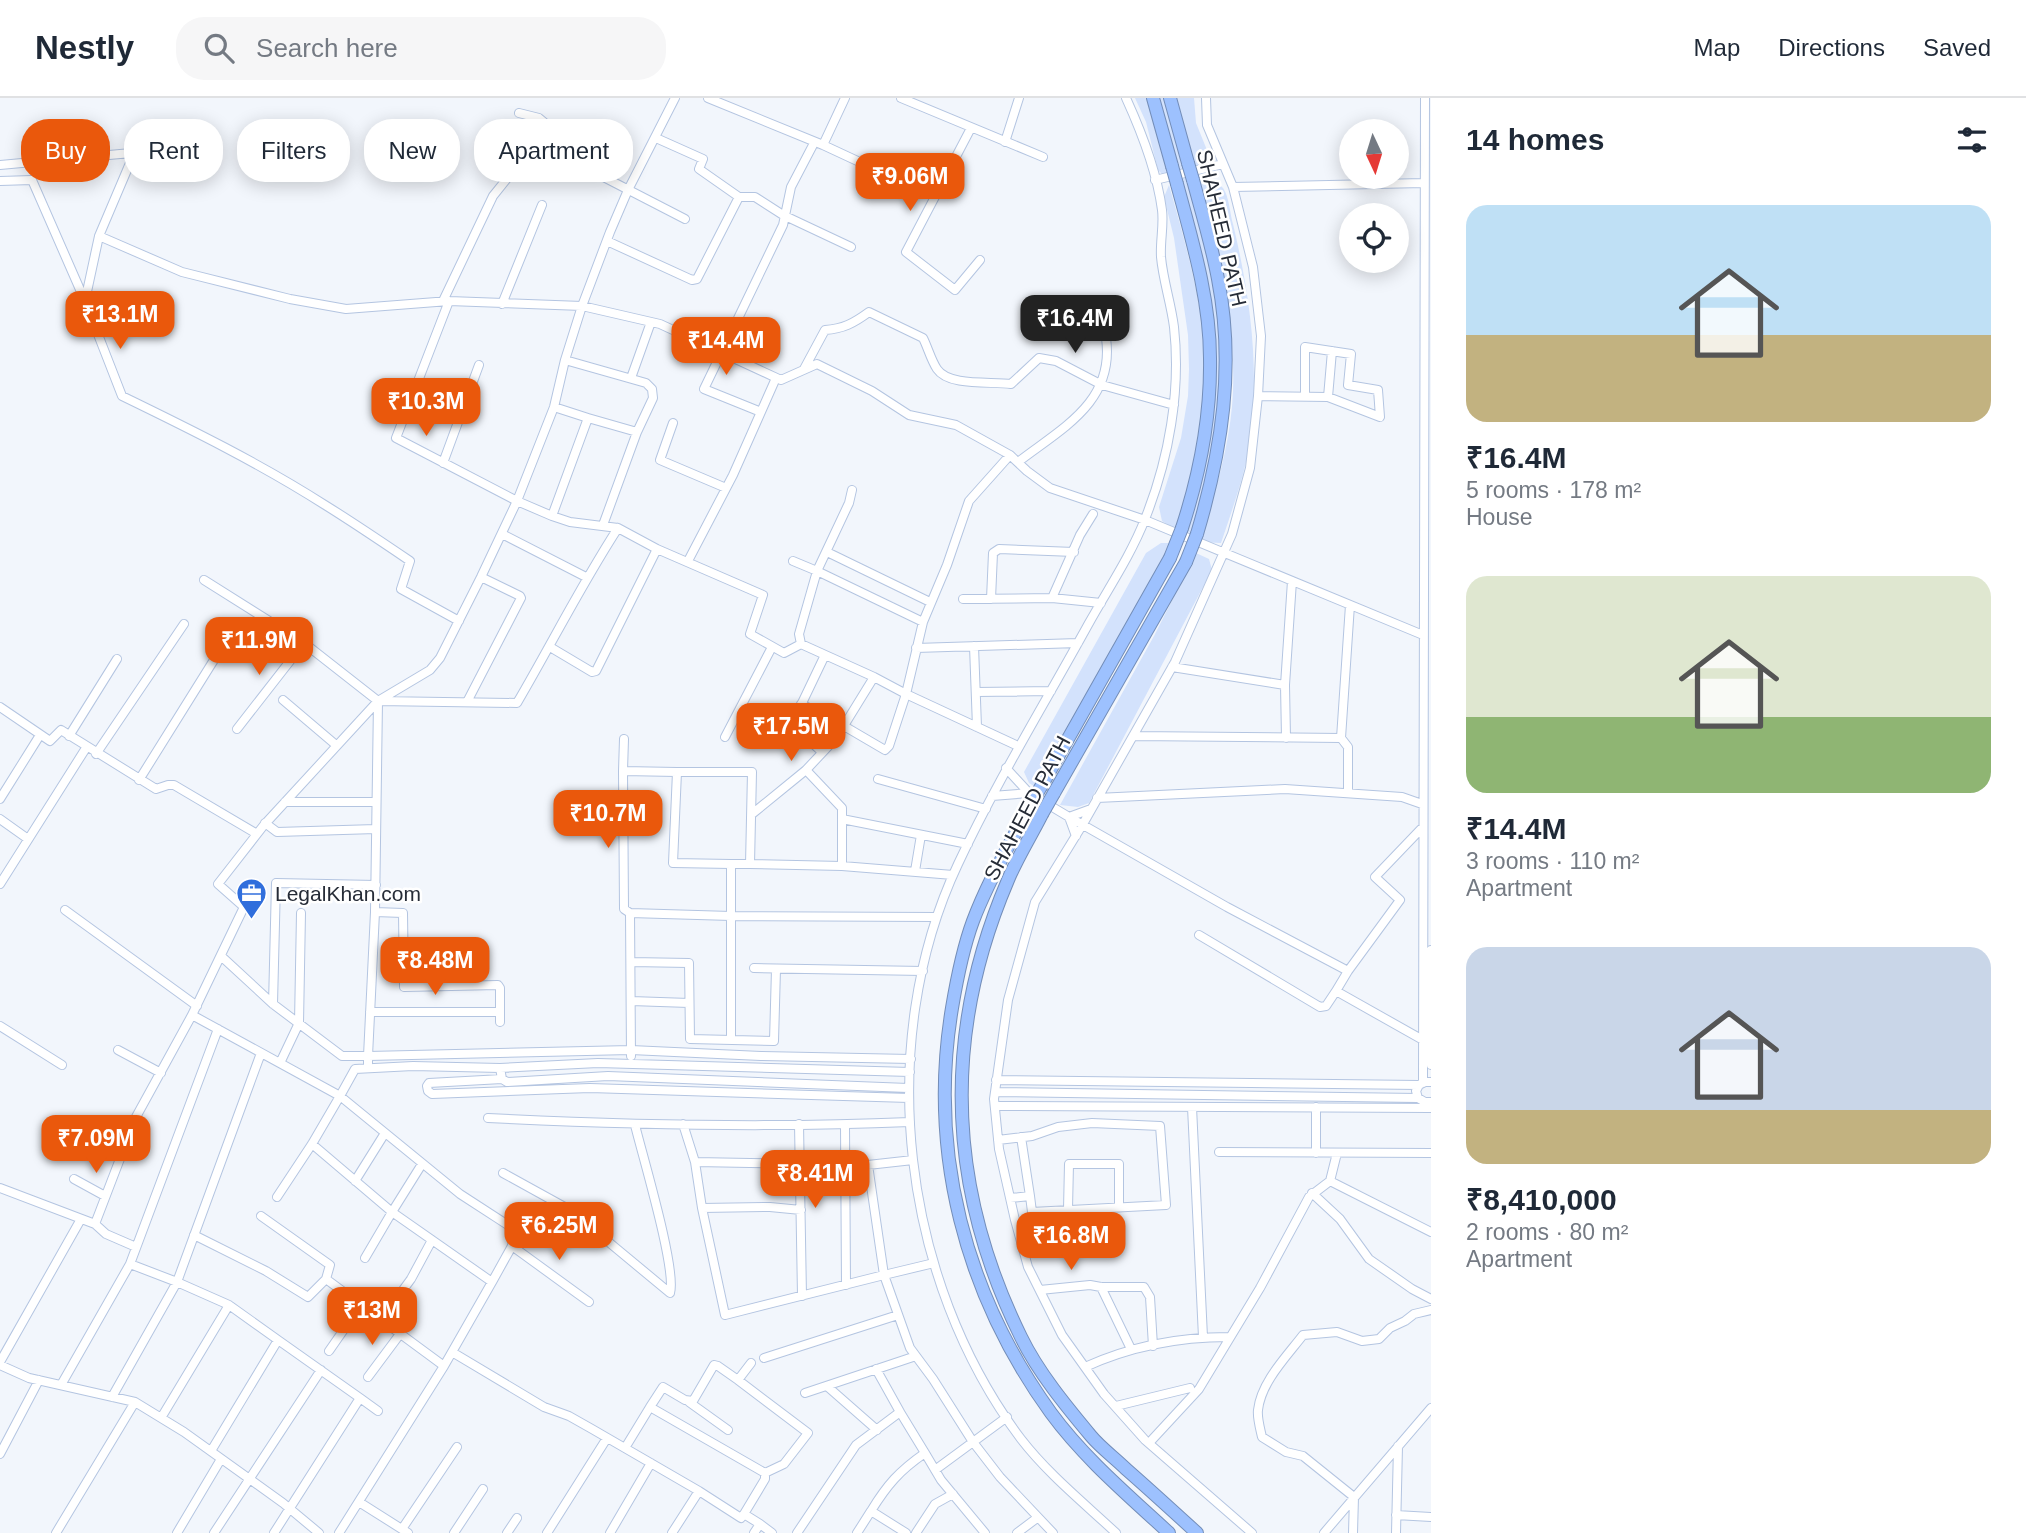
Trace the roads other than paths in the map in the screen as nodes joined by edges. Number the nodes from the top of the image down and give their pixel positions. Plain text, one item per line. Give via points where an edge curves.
1 (675, 98) edge
2 (708, 98) edge
3 (845, 98) edge
4 (901, 98) edge
5 (1019, 98) edge
6 (1126, 98) edge
7 (1153, 98) edge
8 (1170, 98) edge
9 (1206, 98) edge
10 (1425, 98) edge
11 (722, 101) edge
12 (519, 113) dead end
13 (540, 119) edge
14 (971, 128) junction
15 (656, 138) junction
16 (1005, 142) junction
17 (818, 144) junction
18 (1043, 157) dead end
19 (1223, 164) junction
20 (0, 165) edge
21 (894, 178) dead end
22 (1155, 180) junction
23 (0, 181) edge
24 (504, 182) edge
25 (613, 182) edge
26 (1424, 183) junction
27 (1233, 187) junction
28 (628, 190) junction
29 (739, 197) junction
30 (542, 205) dead end
31 (783, 215) junction
32 (685, 219) dead end
33 (99, 236) junction
34 (607, 241) junction
35 (851, 247) dead end
36 (979, 260) dead end
37 (85, 301) junction
38 (446, 301) junction
39 (502, 304) junction
40 (582, 306) junction
41 (1067, 314) dead end
42 (650, 322) junction
43 (1332, 351) junction
44 (723, 353) junction
45 (565, 360) junction
46 (479, 365) dead end
47 (803, 369) junction
48 (631, 378) junction
49 (776, 378) junction
50 (1102, 386) junction
51 (1258, 396) junction
52 (1305, 396) junction
53 (1328, 397) junction
54 (1174, 405) junction
55 (554, 407) junction
56 (761, 412) junction
57 (589, 418) junction
58 (673, 422) dead end
59 (637, 432) junction
60 (1010, 455) junction
61 (1017, 462) junction
62 (443, 463) junction
63 (726, 488) junction
64 (852, 490) dead end
65 (517, 501) junction
66 (1093, 514) dead end
67 (552, 516) junction
68 (1145, 520) junction
69 (603, 525) junction
70 (618, 528) junction
71 (502, 534) junction
72 (657, 550) junction
73 (827, 552) junction
74 (1074, 552) junction
75 (1224, 553) junction
76 (688, 561) junction
77 (793, 561) dead end
78 (817, 570) junction
79 (481, 577) junction
80 (586, 577) junction
81 (1427, 577) edge
82 (204, 580) dead end
83 (1292, 581) junction
84 (1052, 598) junction
85 (963, 599) dead end
86 (991, 599) junction
87 (930, 602) junction
88 (1101, 603) junction
89 (1350, 605) junction
90 (459, 621) junction
91 (923, 622) junction
92 (237, 623) dead end
93 (184, 624) dead end
94 (1423, 635) junction
95 (304, 643) junction
96 (1079, 643) junction
97 (801, 644) junction
98 (974, 646) junction
99 (550, 647) junction
100 (772, 647) junction
101 (916, 648) junction
102 (825, 655) junction
103 (117, 659) dead end
104 (1172, 667) junction
105 (874, 677) junction
106 (1285, 685) junction
107 (1051, 691) junction
108 (975, 692) junction
109 (906, 694) junction
110 (283, 700) dead end
111 (378, 701) junction
112 (467, 702) junction
113 (800, 704) junction
114 (1, 710) edge
115 (844, 726) junction
116 (977, 727) junction
117 (237, 729) dead end
118 (40, 735) junction
119 (69, 736) junction
120 (1133, 736) junction
121 (725, 737) dead end
122 (1286, 738) junction
123 (1341, 738) junction
124 (624, 739) dead end
125 (336, 746) junction
126 (1018, 746) junction
127 (86, 748) junction
128 (822, 752) junction
129 (96, 754) junction
130 (1006, 768) junction
131 (806, 770) junction
132 (623, 771) junction
133 (677, 772) junction
134 (878, 779) dead end
135 (139, 780) junction
136 (1348, 792) junction
137 (1029, 793) junction
138 (992, 796) junction
139 (1097, 798) junction
140 (0, 799) edge
141 (285, 802) junction
142 (376, 802) junction
143 (1422, 804) junction
144 (986, 808) junction
145 (1087, 811) junction
146 (752, 814) junction
147 (1065, 815) junction
148 (0, 819) edge
149 (842, 819) junction
150 (265, 823) junction
151 (1083, 824) junction
152 (376, 829) junction
153 (1421, 829) junction
154 (257, 834) junction
155 (921, 835) junction
156 (1076, 836) junction
157 (28, 839) junction
158 (968, 844) junction
159 (731, 864) junction
160 (750, 864) junction
161 (842, 866) junction
162 (915, 871) junction
163 (953, 875) junction
164 (0, 884) edge
165 (376, 885) junction
166 (65, 910) dead end
167 (375, 912) junction
168 (300, 913) dead end
169 (630, 913) junction
170 (732, 916) junction
171 (936, 917) junction
172 (1199, 935) dead end
173 (1431, 950) edge
174 (221, 956) junction
175 (631, 962) junction
176 (754, 968) dead end
177 (776, 969) junction
178 (923, 971) junction
179 (1348, 971) junction
180 (1336, 991) junction
181 (631, 1002) junction
182 (690, 1003) junction
183 (273, 1004) junction
184 (197, 1006) junction
185 (370, 1012) junction
186 (500, 1012) junction
187 (192, 1015) junction
188 (500, 1022) dead end
189 (299, 1023) junction
190 (0, 1026) edge
191 (218, 1029) junction
192 (731, 1040) junction
193 (1426, 1042) edge
194 (118, 1049) dead end
195 (631, 1050) junction
196 (261, 1053) junction
197 (368, 1056) junction
198 (911, 1059) junction
199 (280, 1063) junction
200 (631, 1064) junction
201 (62, 1065) dead end
202 (1431, 1065) edge
203 (368, 1068) junction
204 (499, 1068) junction
205 (1427, 1071) edge
206 (909, 1072) junction
207 (160, 1073) junction
208 (502, 1079) junction
209 (996, 1080) junction
210 (1424, 1083) edge
211 (908, 1088) junction
212 (995, 1092) junction
213 (340, 1096) junction
214 (909, 1098) junction
215 (1418, 1098) junction
216 (1431, 1102) edge
217 (995, 1106) junction
218 (1192, 1107) junction
219 (1316, 1107) junction
220 (1431, 1108) edge
221 (488, 1118) dead end
222 (910, 1122) junction
223 (683, 1124) junction
224 (799, 1124) junction
225 (635, 1125) junction
226 (845, 1125) junction
227 (385, 1133) junction
228 (1021, 1137) junction
229 (998, 1140) junction
230 (312, 1144) junction
231 (1219, 1152) dead end
232 (1316, 1153) junction
233 (1336, 1153) junction
234 (1431, 1153) edge
235 (913, 1160) junction
236 (695, 1162) junction
237 (846, 1163) junction
238 (422, 1164) junction
239 (800, 1164) junction
240 (868, 1165) junction
241 (503, 1172) dead end
242 (74, 1179) dead end
243 (355, 1181) junction
244 (1329, 1181) junction
245 (0, 1188) edge
246 (1312, 1193) junction
247 (106, 1196) junction
248 (1030, 1196) junction
249 (277, 1197) dead end
250 (1010, 1198) junction
251 (1119, 1207) junction
252 (702, 1208) junction
253 (1068, 1209) junction
254 (801, 1210) junction
255 (392, 1212) junction
256 (261, 1216) dead end
257 (81, 1219) junction
258 (95, 1224) junction
259 (1431, 1232) edge
260 (194, 1235) junction
261 (432, 1240) junction
262 (512, 1246) junction
263 (136, 1247) junction
264 (365, 1258) dead end
265 (934, 1263) junction
266 (130, 1264) junction
267 (884, 1275) junction
268 (326, 1279) junction
269 (177, 1282) junction
270 (492, 1282) junction
271 (846, 1285) junction
272 (1101, 1287) junction
273 (1040, 1290) junction
274 (802, 1296) junction
275 (1431, 1299) edge
276 (589, 1302) dead end
277 (229, 1305) junction
278 (361, 1305) junction
279 (1431, 1310) edge
280 (898, 1315) junction
281 (381, 1320) junction
282 (400, 1334) junction
283 (1203, 1337) junction
284 (1229, 1337) junction
285 (278, 1340) junction
286 (1153, 1346) junction
287 (1131, 1349) junction
288 (329, 1351) dead end
289 (452, 1353) junction
290 (916, 1356) junction
291 (764, 1358) dead end
292 (751, 1363) dead end
293 (0, 1364) edge
294 (444, 1366) junction
295 (1085, 1367) junction
296 (876, 1369) junction
297 (321, 1370) junction
298 (368, 1377) dead end
299 (39, 1380) junction
300 (738, 1380) junction
301 (61, 1385) junction
302 (828, 1387) junction
303 (1190, 1388) dead end
304 (805, 1393) dead end
305 (112, 1397) junction
306 (360, 1398) junction
307 (135, 1402) junction
308 (689, 1402) junction
309 (1116, 1406) junction
310 (650, 1407) junction
311 (1431, 1408) edge
312 (378, 1410) dead end
313 (900, 1412) junction
314 (1007, 1417) junction
315 (161, 1418) junction
316 (728, 1430) dead end
317 (877, 1430) junction
318 (607, 1438) junction
319 (973, 1442) junction
320 (1149, 1443) junction
321 (1398, 1446) junction
322 (457, 1447) dead end
323 (625, 1448) junction
324 (211, 1451) junction
325 (925, 1453) junction
326 (0, 1454) edge
327 (221, 1459) junction
328 (652, 1464) junction
329 (935, 1470) junction
330 (765, 1473) junction
331 (249, 1479) junction
332 (483, 1489) dead end
333 (699, 1491) junction
334 (953, 1494) junction
335 (1354, 1497) junction
336 (359, 1502) junction
337 (289, 1508) junction
338 (871, 1511) junction
339 (744, 1514) junction
340 (1396, 1516) junction
341 (1431, 1517) edge
342 (517, 1518) dead end
343 (1037, 1518) junction
344 (760, 1524) junction
345 (405, 1531) edge
346 (56, 1533) edge
347 (177, 1533) edge
348 (214, 1533) edge
349 (274, 1533) edge
350 (319, 1533) edge
351 (339, 1533) edge
352 (454, 1533) edge
353 (507, 1533) edge
354 (547, 1533) edge
355 (610, 1533) edge
356 (672, 1533) edge
357 (754, 1533) edge
358 (772, 1533) edge
359 (797, 1533) edge
360 (857, 1533) edge
361 (906, 1533) edge
362 (916, 1533) edge
363 (985, 1533) edge
364 (1017, 1533) edge
365 (1053, 1533) edge
366 (1116, 1533) edge
367 (1169, 1533) edge
368 (1197, 1533) edge
369 (1252, 1533) edge
370 (1324, 1533) edge
371 (1353, 1533) edge
372 (1396, 1533) edge

1 - 15 street
2 - 11 street
3 - 17 street
4 - 14 street
5 - 16 street
6 - 22 street
7 - 367 highway, SHAHEED PATH, bridge via 1201,280 1210,356 1201,457 1182,528 1158,583 1029,807 973,922 958,972 944,1105 949,1171 962,1230 983,1293 1010,1348 1051,1413 1101,1471
8 - 368 highway, SHAHEED PATH, bridge via 1218,278 1227,355 1217,460 1186,562 1008,880 979,963 965,1032 960,1100 965,1168 986,1253 1021,1338 1093,1438
9 - 19 street via 1207,125
10 - 26 street
11 - 17 street
12 - 13 street
14 - 16 street
14 - 36 street via 906,252 955,289
15 - 28 street
15 - 29 street via 704,159 699,169
16 - 18 street
17 - 21 street
17 - 31 street via 791,187
19 - 22 street
19 - 27 street
20 - 33 street via 131,153
22 - 54 street via 1163,214 1161,257 1174,328
23 - 37 street via 32,180
24 - 38 street via 493,196
25 - 28 street
26 - 27 street
26 - 81 street
27 - 51 street via 1253,267 1261,336
28 - 32 street
28 - 34 street
29 - 31 street via 755,197
29 - 34 street via 697,279
30 - 39 street
31 - 35 street
31 - 44 street via 783,225
33 - 37 street
33 - 38 street via 182,272 290,299 346,309
34 - 40 street
37 - 90 street via 122,396 323,503 410,562 401,589
38 - 39 street
38 - 62 street via 396,438
39 - 40 street
40 - 42 street
40 - 45 street
41 - 50 street via 1106,338
42 - 44 street
42 - 48 street
43 - 52 street via 1305,347
43 - 53 street
43 - 53 street via 1351,354 1348,385 1378,390 1380,417
44 - 49 street
44 - 56 street via 704,389
45 - 48 street
45 - 55 street
46 - 62 street
47 - 49 street
47 - 50 street via 825,330 840,329 869,312 923,338 938,371 947,376 973,383 1011,384 1039,358 1050,359
47 - 60 street via 817,364 909,415 956,425
48 - 59 street via 646,383 653,398
49 - 56 street
50 - 54 street
50 - 61 street via 1080,415
51 - 52 street
51 - 75 street via 1251,468
52 - 53 street
54 - 68 street
55 - 57 street
55 - 65 street
56 - 63 street
57 - 59 street
57 - 67 street
58 - 63 street via 660,460
59 - 69 street
60 - 61 street
60 - 87 street via 969,501
61 - 68 street via 1050,488
62 - 65 street
63 - 76 street
64 - 73 street
65 - 67 street
65 - 71 street
66 - 74 street
67 - 69 street
68 - 75 street
68 - 88 street
69 - 70 street
70 - 72 street
70 - 80 street
71 - 79 street
71 - 80 street
72 - 76 street
72 - 99 street via 596,671
73 - 78 street
73 - 87 street
74 - 84 street
74 - 86 street via 999,549 993,553
75 - 83 street
75 - 104 street
76 - 100 street via 763,596 750,634
77 - 78 street
78 - 91 street
78 - 97 street via 799,634
79 - 90 street
79 - 112 street via 521,598
80 - 99 street
81 - 94 street
82 - 95 street
83 - 89 street
83 - 106 street
84 - 86 street
84 - 88 street
85 - 86 street
87 - 91 street
88 - 96 street
89 - 94 street
89 - 123 street
90 - 111 street via 429,670
91 - 101 street
92 - 135 street
93 - 129 street
94 - 143 street
95 - 111 street
95 - 117 street
96 - 98 street
96 - 107 street
97 - 100 street via 784,653
97 - 102 street
98 - 101 street
98 - 108 street
99 - 112 street via 517,702
100 - 121 street
101 - 109 street
102 - 105 street
102 - 113 street
103 - 119 street
104 - 106 street
104 - 120 street
105 - 109 street
105 - 115 street
106 - 122 street
107 - 108 street
107 - 126 street
108 - 116 street
109 - 115 street via 885,750
109 - 116 street
110 - 125 street
111 - 112 street
111 - 125 street
111 - 142 street
113 - 115 street
113 - 128 street via 792,723
114 - 118 street
115 - 128 street
116 - 126 street
118 - 119 street via 50,741 61,730
118 - 140 street
119 - 127 street
120 - 122 street
120 - 139 street
122 - 123 street
123 - 136 street via 1348,747
124 - 132 street
125 - 141 street
126 - 130 street
127 - 129 street
127 - 157 street
128 - 131 street
129 - 135 street
130 - 137 street
130 - 138 street
131 - 146 street
131 - 149 street via 842,808
132 - 133 street
132 - 169 street via 624,909
133 - 146 street via 751,772
133 - 159 street via 673,863
134 - 144 street
135 - 154 street via 156,789 174,785
136 - 139 street via 1285,789
136 - 143 street via 1402,797
137 - 138 street
137 - 147 street
138 - 144 street
139 - 145 street
141 - 142 street
141 - 150 street
142 - 152 street
143 - 153 street
144 - 158 street
145 - 147 street via 1073,809
145 - 151 street
146 - 160 street
147 - 151 street
147 - 156 street
148 - 157 street
149 - 155 street
149 - 161 street
150 - 152 street via 277,832
150 - 154 street
151 - 156 street
151 - 179 street
152 - 165 street
153 - 179 street via 1375,877 1399,900
153 - 193 street
154 - 174 street via 218,884 244,907
155 - 158 street
155 - 162 street
156 - 209 street via 1035,902 1008,1000
157 - 164 street
158 - 163 street
159 - 160 street
159 - 170 street
160 - 161 street
161 - 162 street
162 - 163 street
163 - 171 street
165 - 167 street
165 - 183 street via 276,883
166 - 184 street
167 - 185 street
167 - 186 street via 402,913 404,987 498,985
168 - 189 street
169 - 170 street
169 - 175 street
170 - 171 street
170 - 192 street
171 - 178 street
172 - 180 street via 1320,1007 1326,1006
173 - 193 street
174 - 183 street
174 - 184 street
175 - 181 street
175 - 182 street via 689,963
176 - 177 street
177 - 178 street
177 - 192 street via 774,1041
178 - 198 street
179 - 180 street
180 - 193 street
181 - 182 street
181 - 195 street
182 - 192 street via 690,1039
183 - 189 street
184 - 187 street
185 - 186 street
185 - 197 street
186 - 188 street
187 - 191 street
187 - 207 street
189 - 197 street via 342,1056
189 - 199 street
190 - 201 street
191 - 196 street
191 - 263 street
193 - 202 street
193 - 205 street
194 - 207 street
195 - 197 street
195 - 198 street
195 - 200 street
196 - 199 street
196 - 260 street
197 - 203 street
198 - 206 street
199 - 213 street
200 - 204 street
200 - 206 street
203 - 204 street
203 - 213 street via 355,1069
204 - 208 street
205 - 210 street
206 - 211 street
207 - 247 street via 136,1117
208 - 211 street via 608,1076
208 - 214 street via 427,1086 432,1094 590,1088
209 - 210 street
209 - 212 street
210 - 215 street via 1416,1091
211 - 214 street
212 - 215 street
212 - 217 street
213 - 227 street
213 - 230 street
214 - 222 street
215 - 216 street
217 - 218 street
217 - 229 street
218 - 219 street
218 - 283 street
219 - 220 street
219 - 232 street
221 - 225 street
222 - 226 street
222 - 235 street
223 - 224 street
223 - 225 street
223 - 236 street
224 - 226 street
224 - 239 street
225 - 241 street via 666,1250 670,1293 570,1210
226 - 237 street
227 - 238 street
227 - 243 street
228 - 229 street
228 - 248 street
228 - 251 street via 1092,1123 1160,1126 1166,1205
229 - 250 street
230 - 243 street
230 - 249 street
231 - 232 street
232 - 233 street
233 - 234 street
233 - 244 street
235 - 240 street
235 - 265 street
236 - 239 street
236 - 252 street
237 - 240 street
237 - 271 street
238 - 255 street
238 - 262 street via 514,1229
239 - 254 street
240 - 267 street
242 - 247 street
243 - 255 street
244 - 246 street
244 - 259 street
245 - 257 street
246 - 275 street via 1340,1219 1369,1259
246 - 284 street
247 - 258 street
248 - 250 street
248 - 253 street via 1032,1212
250 - 273 street via 1028,1267
251 - 253 street
251 - 253 street via 1119,1164 1069,1164
252 - 254 street
252 - 274 street via 725,1315
254 - 274 street
255 - 261 street
255 - 264 street
256 - 268 street via 330,1265
257 - 258 street
257 - 293 street
258 - 263 street
260 - 268 street via 308,1297
260 - 269 street
261 - 270 street
261 - 281 street
262 - 270 street
262 - 276 street
263 - 266 street
265 - 267 street
265 - 314 street via 968,1352
266 - 269 street
266 - 301 street
267 - 271 street
267 - 280 street
268 - 278 street
269 - 277 street
269 - 305 street
270 - 289 street
271 - 274 street
272 - 273 street
272 - 286 street via 1147,1289
272 - 287 street
273 - 295 street via 1062,1335
277 - 285 street
277 - 315 street
278 - 281 street
278 - 288 street
279 - 335 street via 1414,1314 1379,1339 1362,1341 1337,1332 1303,1335 1264,1391 1258,1409 1262,1437 1303,1457
280 - 290 street
280 - 291 street
281 - 282 street
282 - 294 street
282 - 298 street
283 - 284 street
283 - 286 street
284 - 320 street via 1199,1389
285 - 297 street
285 - 324 street
286 - 287 street
287 - 295 street
289 - 294 street
289 - 318 street
290 - 296 street
290 - 319 street
292 - 300 street
293 - 299 street
294 - 336 street
295 - 309 street
296 - 302 street
296 - 313 street
297 - 306 street
297 - 331 street
299 - 301 street
299 - 326 street
300 - 308 street via 714,1365
300 - 330 street via 808,1433 784,1464
301 - 305 street
302 - 304 street
302 - 317 street
303 - 309 street
305 - 307 street
306 - 312 street
306 - 337 street
307 - 315 street
307 - 346 street
308 - 310 street via 663,1387
308 - 316 street
309 - 320 street
310 - 323 street
310 - 330 street
311 - 321 street
313 - 317 street
313 - 325 street
314 - 319 street
314 - 366 street via 1053,1473
315 - 324 street
317 - 359 street via 856,1445
318 - 323 street
318 - 354 street
319 - 329 street
319 - 343 street
320 - 369 street
321 - 335 street
321 - 340 street
322 - 345 street
323 - 328 street
324 - 327 street
325 - 329 street
325 - 338 street via 888,1483
327 - 331 street
327 - 347 street
328 - 333 street
328 - 355 street
329 - 334 street
330 - 339 street
331 - 337 street
331 - 348 street
332 - 352 street
333 - 339 street via 741,1518
333 - 356 street
334 - 362 street via 935,1504
334 - 363 street
335 - 370 street
335 - 371 street
336 - 345 street
336 - 351 street
337 - 349 street
337 - 350 street
338 - 360 street
338 - 361 street
339 - 344 street
340 - 341 street
340 - 372 street
342 - 353 street
343 - 364 street
343 - 365 street
344 - 357 street
344 - 358 street

